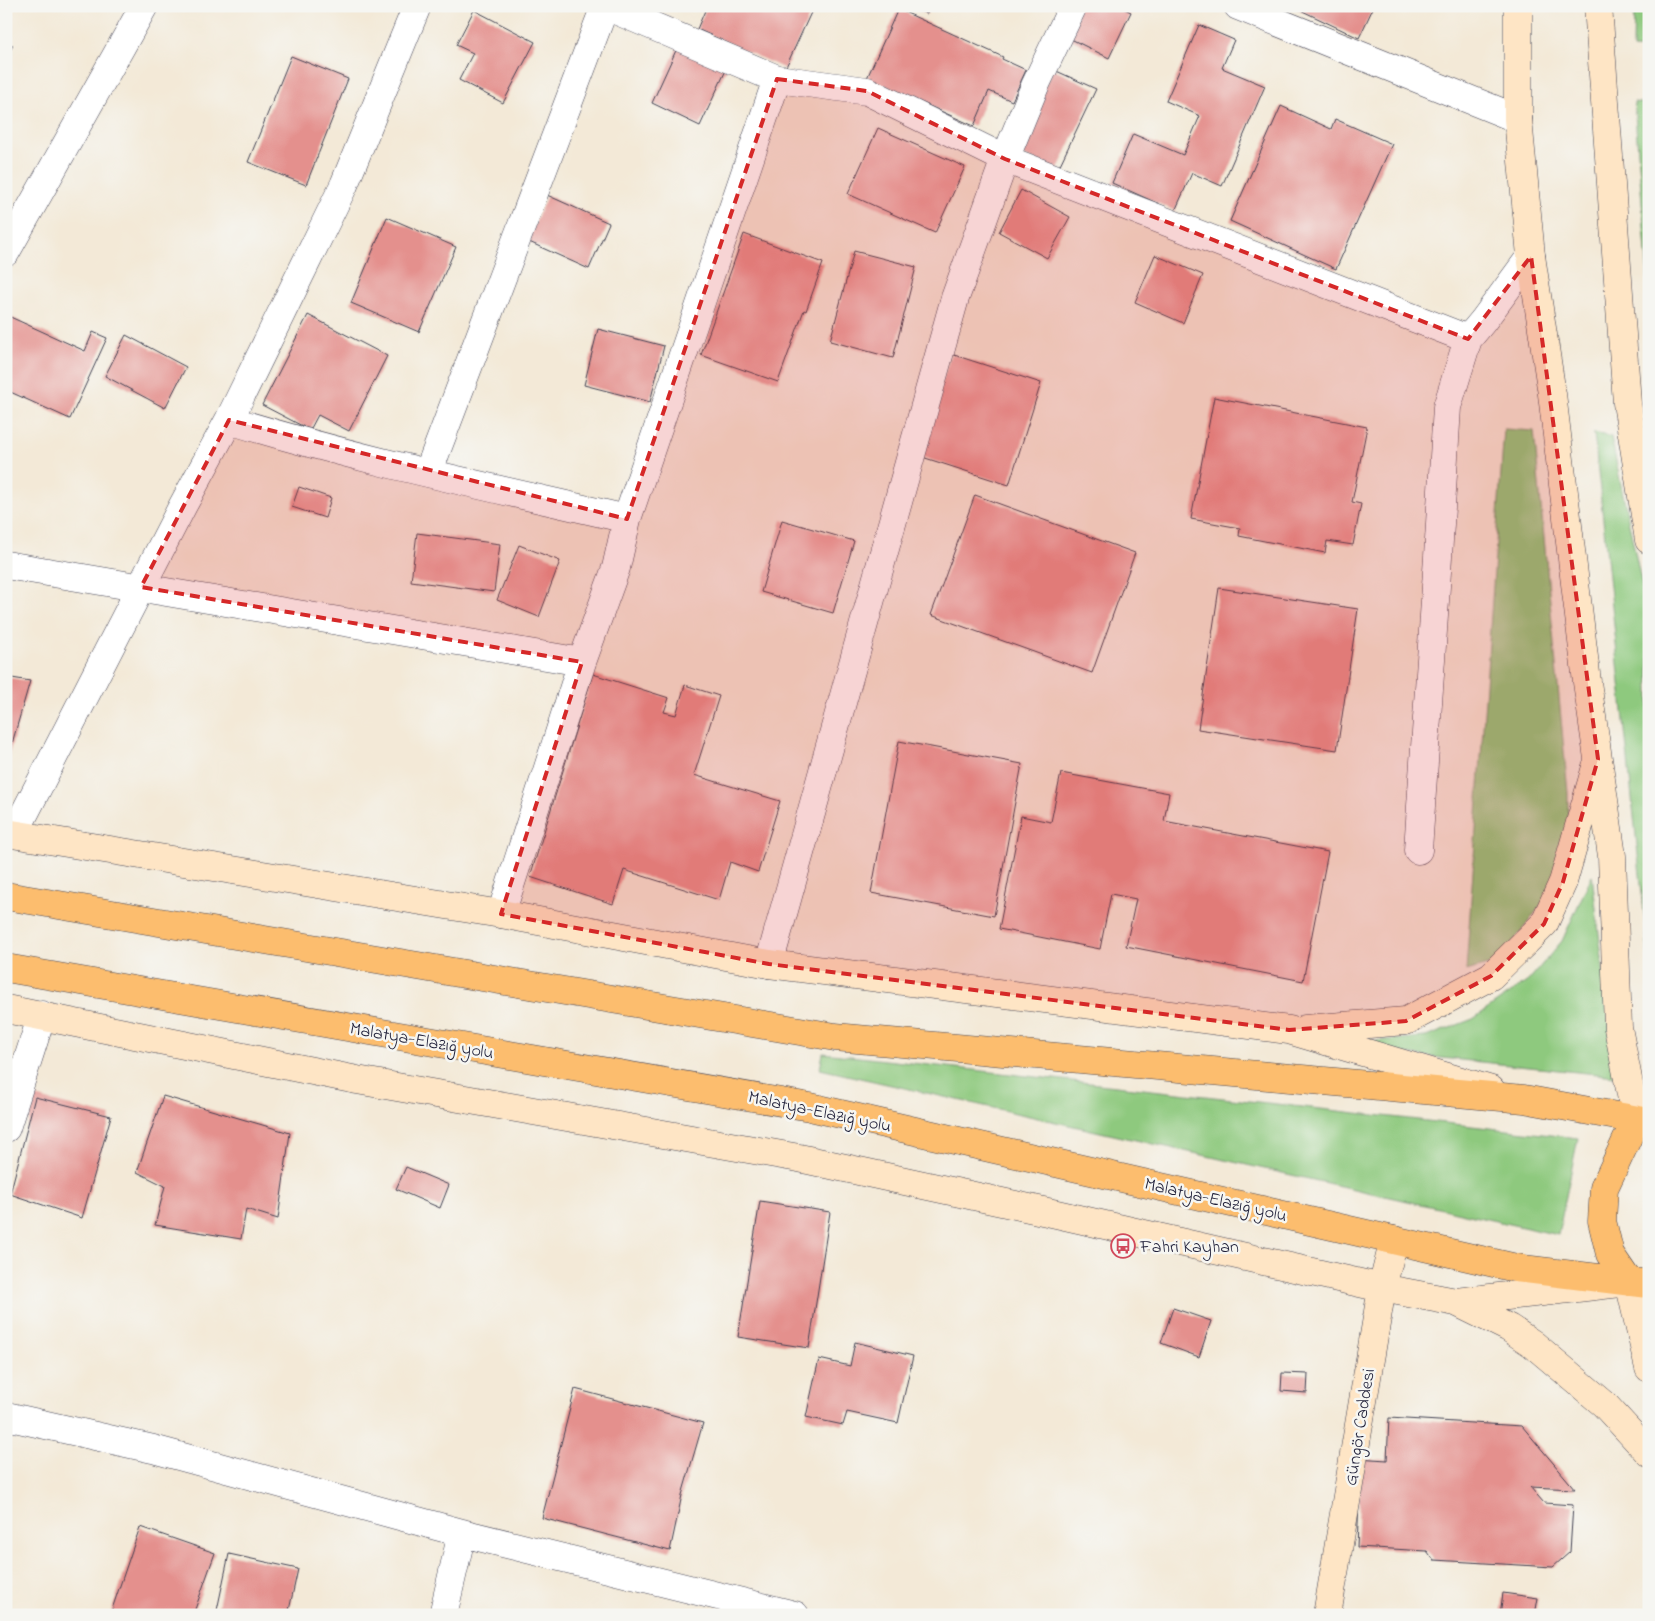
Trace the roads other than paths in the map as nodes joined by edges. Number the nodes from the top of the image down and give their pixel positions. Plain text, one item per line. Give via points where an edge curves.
1 (144, 6) edge
2 (417, 6) edge
3 (606, 6) edge
4 (1073, 6) edge
5 (1238, 6) edge
6 (1518, 6) edge
7 (1598, 6) edge
8 (654, 16) edge
9 (777, 79) junction
10 (1518, 119) junction
11 (1005, 159) junction
12 (6, 252) edge
13 (1532, 256) junction
14 (1468, 338) junction
15 (228, 420) junction
16 (428, 473) junction
17 (627, 519) junction
18 (1649, 540) edge
19 (6, 565) edge
20 (141, 587) junction
21 (582, 662) junction
22 (1598, 759) junction
23 (10, 833) edge
24 (1418, 850) dead end
25 (6, 896) edge
26 (501, 914) junction
27 (770, 964) junction
28 (6, 968) edge
29 (37, 973) junction
30 (6, 976) edge
31 (6, 1009) edge
32 (42, 1015) junction
33 (1289, 1030) junction
34 (1524, 1099) junction
35 (1642, 1121) edge
36 (6, 1128) edge
37 (1394, 1240) junction
38 (1639, 1283) edge
39 (1382, 1288) junction
40 (1456, 1302) junction
41 (1649, 1368) edge
42 (6, 1416) edge
43 (1649, 1454) edge
44 (462, 1533) junction
45 (444, 1615) edge
46 (795, 1615) edge
47 (1327, 1615) edge

1 - 12 street
2 - 15 street via 344,185
3 - 8 street
3 - 16 street
4 - 11 street
5 - 10 street
6 - 10 street
7 - 18 street via 1627,403
8 - 9 street
9 - 11 street via 867,91
9 - 17 street
10 - 13 street
11 - 14 street
11 - 27 street via 955,298
13 - 14 street
13 - 22 street
14 - 24 street via 1447,407
15 - 16 street
15 - 20 street
16 - 17 street
17 - 21 street via 616,568
19 - 20 street
20 - 21 street
20 - 23 street
21 - 26 street
22 - 33 street via 1563,882 1544,924 1491,976 1406,1021
22 - 35 street via 1612,856 1618,1028
23 - 26 street
25 - 34 highway via 835,1037
26 - 27 street
27 - 33 street
28 - 29 highway, Malatya-Elazığ yolu
29 - 30 street
29 - 37 highway, Malatya-Elazığ yolu via 810,1107
31 - 32 street
32 - 36 street
32 - 39 street via 357,1080 799,1158
33 - 34 street
34 - 35 highway
35 - 38 highway via 1604,1188 1602,1221 1610,1254
37 - 38 highway, Malatya-Elazığ yolu via 1516,1268
37 - 39 street, Güngör Caddesi
38 - 40 street
38 - 41 street
39 - 40 street
39 - 47 street, Güngör Caddesi
40 - 43 street via 1509,1328 1533,1344 1604,1404
42 - 44 street via 153,1449
44 - 45 street
44 - 46 street

